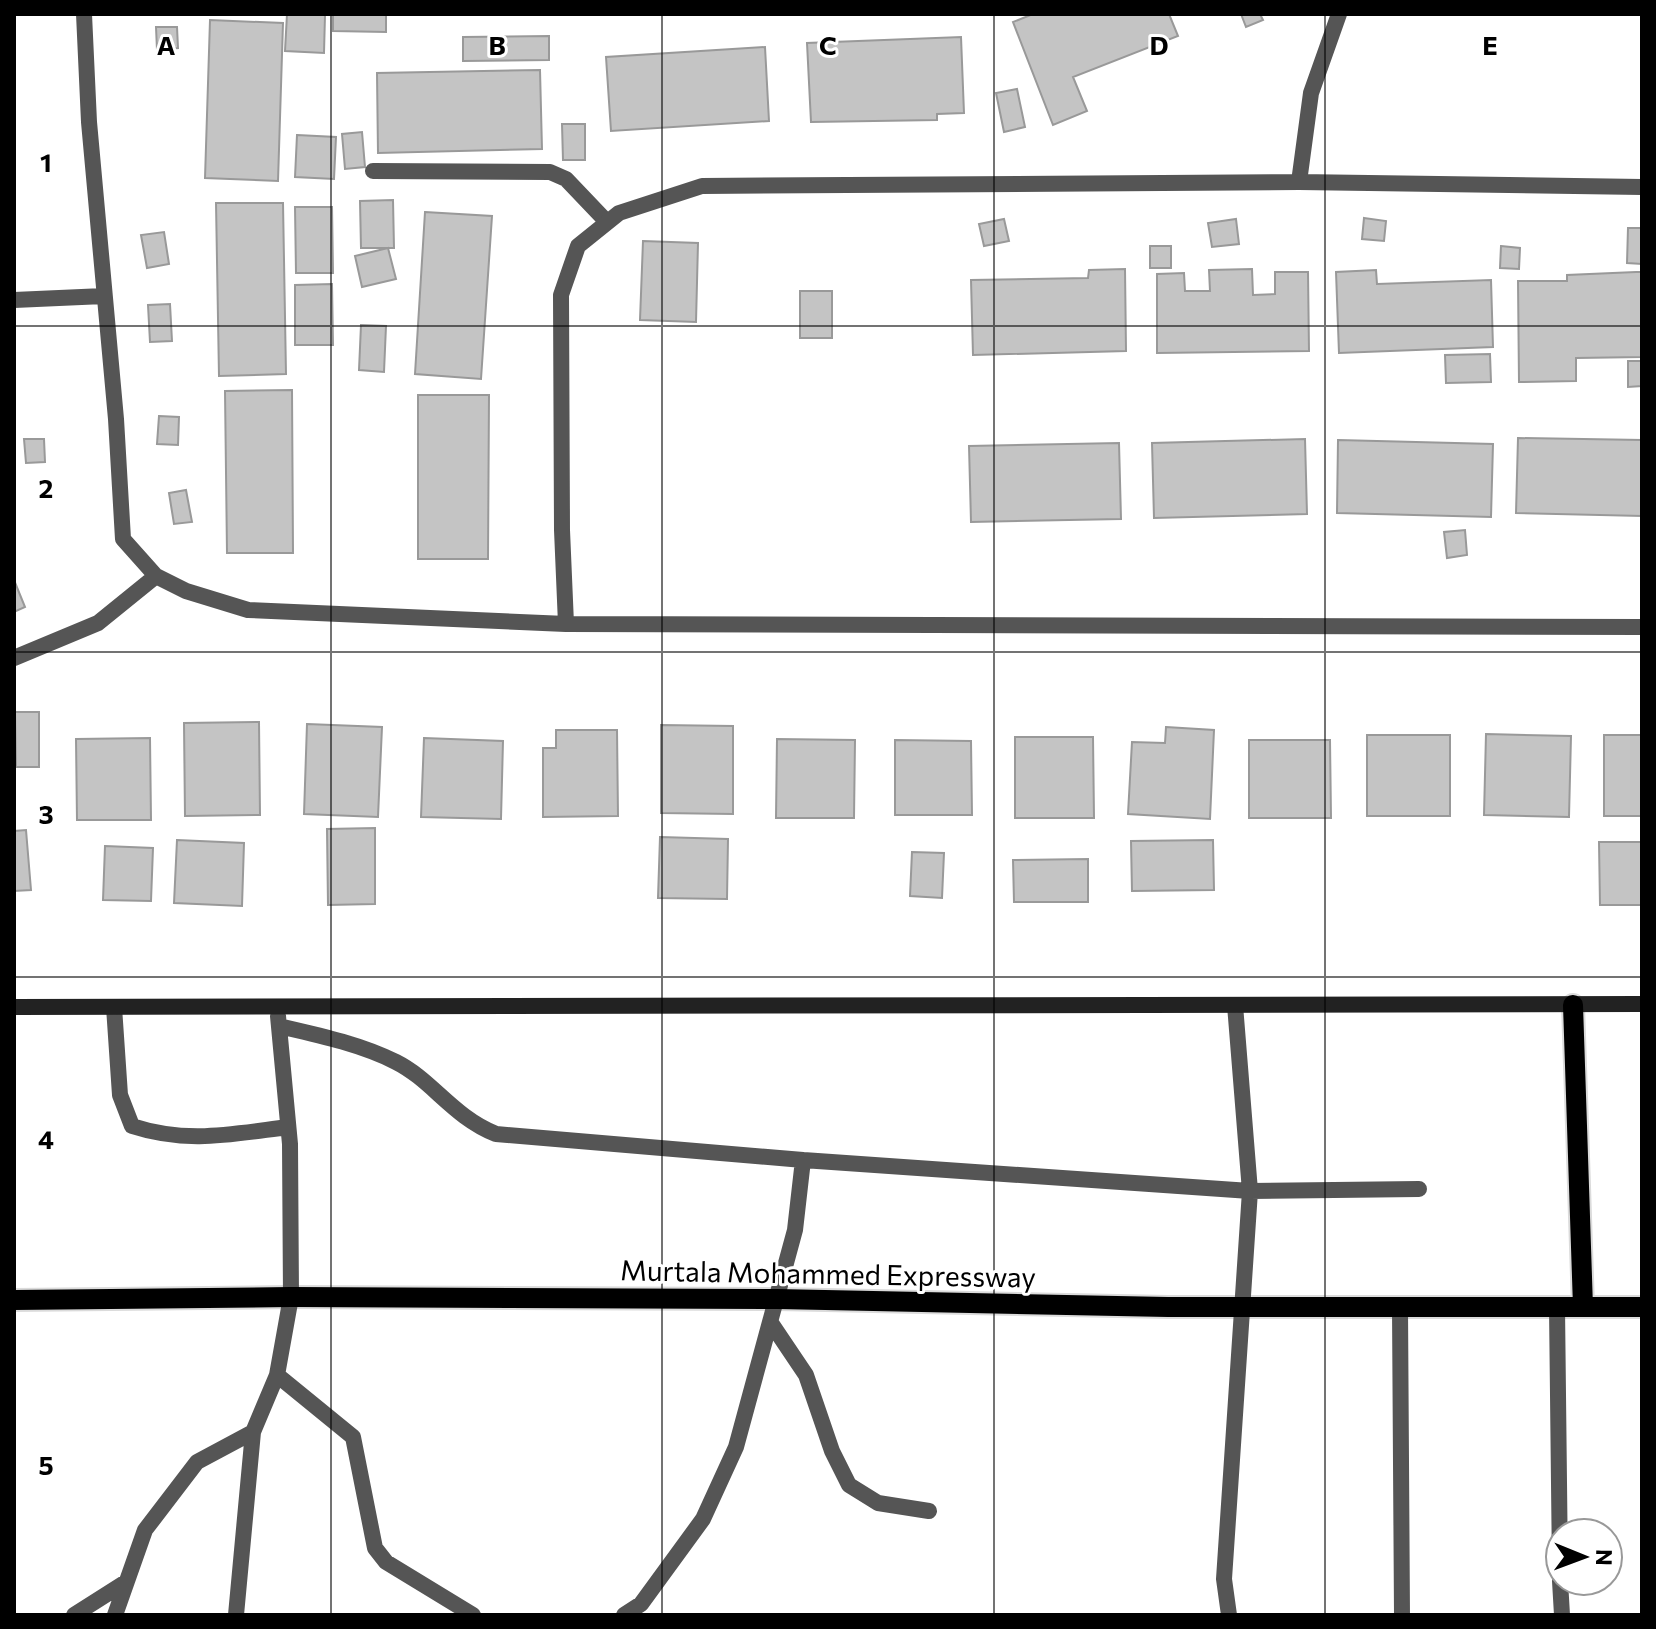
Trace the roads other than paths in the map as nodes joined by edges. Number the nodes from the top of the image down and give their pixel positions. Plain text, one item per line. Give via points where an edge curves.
1 (84, 14) edge
2 (1339, 14) edge
3 (373, 171) dead end
4 (1299, 182) junction
5 (1642, 187) edge
6 (607, 222) junction
7 (104, 296) junction
8 (14, 300) edge
9 (156, 576) junction
10 (566, 624) junction
11 (1642, 627) edge
12 (14, 658) edge
13 (1642, 1004) edge
14 (1235, 1005) junction
15 (1573, 1005) junction
16 (14, 1007) edge
17 (114, 1007) junction
18 (277, 1007) junction
19 (279, 1026) junction
20 (288, 1127) junction
21 (803, 1160) junction
22 (1419, 1189) dead end
23 (1250, 1191) junction
24 (291, 1297) junction
25 (777, 1299) junction
26 (14, 1300) edge
27 (1241, 1307) junction
28 (1557, 1307) junction
29 (1583, 1307) junction
30 (1642, 1307) edge
31 (1400, 1308) junction
32 (771, 1323) junction
33 (277, 1375) junction
34 (253, 1432) junction
35 (929, 1511) dead end
36 (1559, 1517) edge
37 (126, 1582) junction
38 (74, 1615) edge
39 (115, 1615) edge
40 (236, 1615) edge
41 (473, 1615) edge
42 (624, 1615) edge
43 (1229, 1615) edge
44 (1402, 1615) edge

1 - 7 street
2 - 4 street via 1311,93
3 - 6 street via 550,172 566,179
4 - 5 street
4 - 6 street via 702,186 619,213
6 - 10 street via 578,246 561,295
7 - 8 street
7 - 9 street via 123,539
9 - 10 street via 248,610
9 - 12 street via 98,623
10 - 11 street
13 - 15 main road
14 - 15 main road
14 - 18 main road
14 - 23 street
15 - 29 main road
16 - 17 main road
17 - 18 main road
17 - 20 street via 120,1095 132,1126 166,1137
18 - 19 street
19 - 20 street
19 - 21 street via 399,1063 476,1126 496,1134
20 - 24 street
21 - 23 street
21 - 25 street via 795,1230
22 - 23 street
23 - 27 street
24 - 25 main road, Murtala Mohammed Expressway
24 - 26 main road, Murtala Mohammed Expressway
24 - 33 street
25 - 27 main road, Murtala Mohammed Expressway
25 - 32 street
27 - 31 main road, Murtala Mohammed Expressway
27 - 43 street via 1224,1579
28 - 29 main road, Murtala Mohammed Expressway
28 - 31 main road, Murtala Mohammed Expressway
28 - 36 street
29 - 30 main road, Murtala Mohammed Expressway
31 - 44 street
32 - 35 street via 806,1375 849,1485 878,1503
32 - 42 street via 736,1447 703,1519 641,1604
33 - 34 street
33 - 41 street via 353,1437 375,1548 386,1562
34 - 37 street via 197,1462 145,1530
34 - 40 street
37 - 38 street
37 - 39 street

